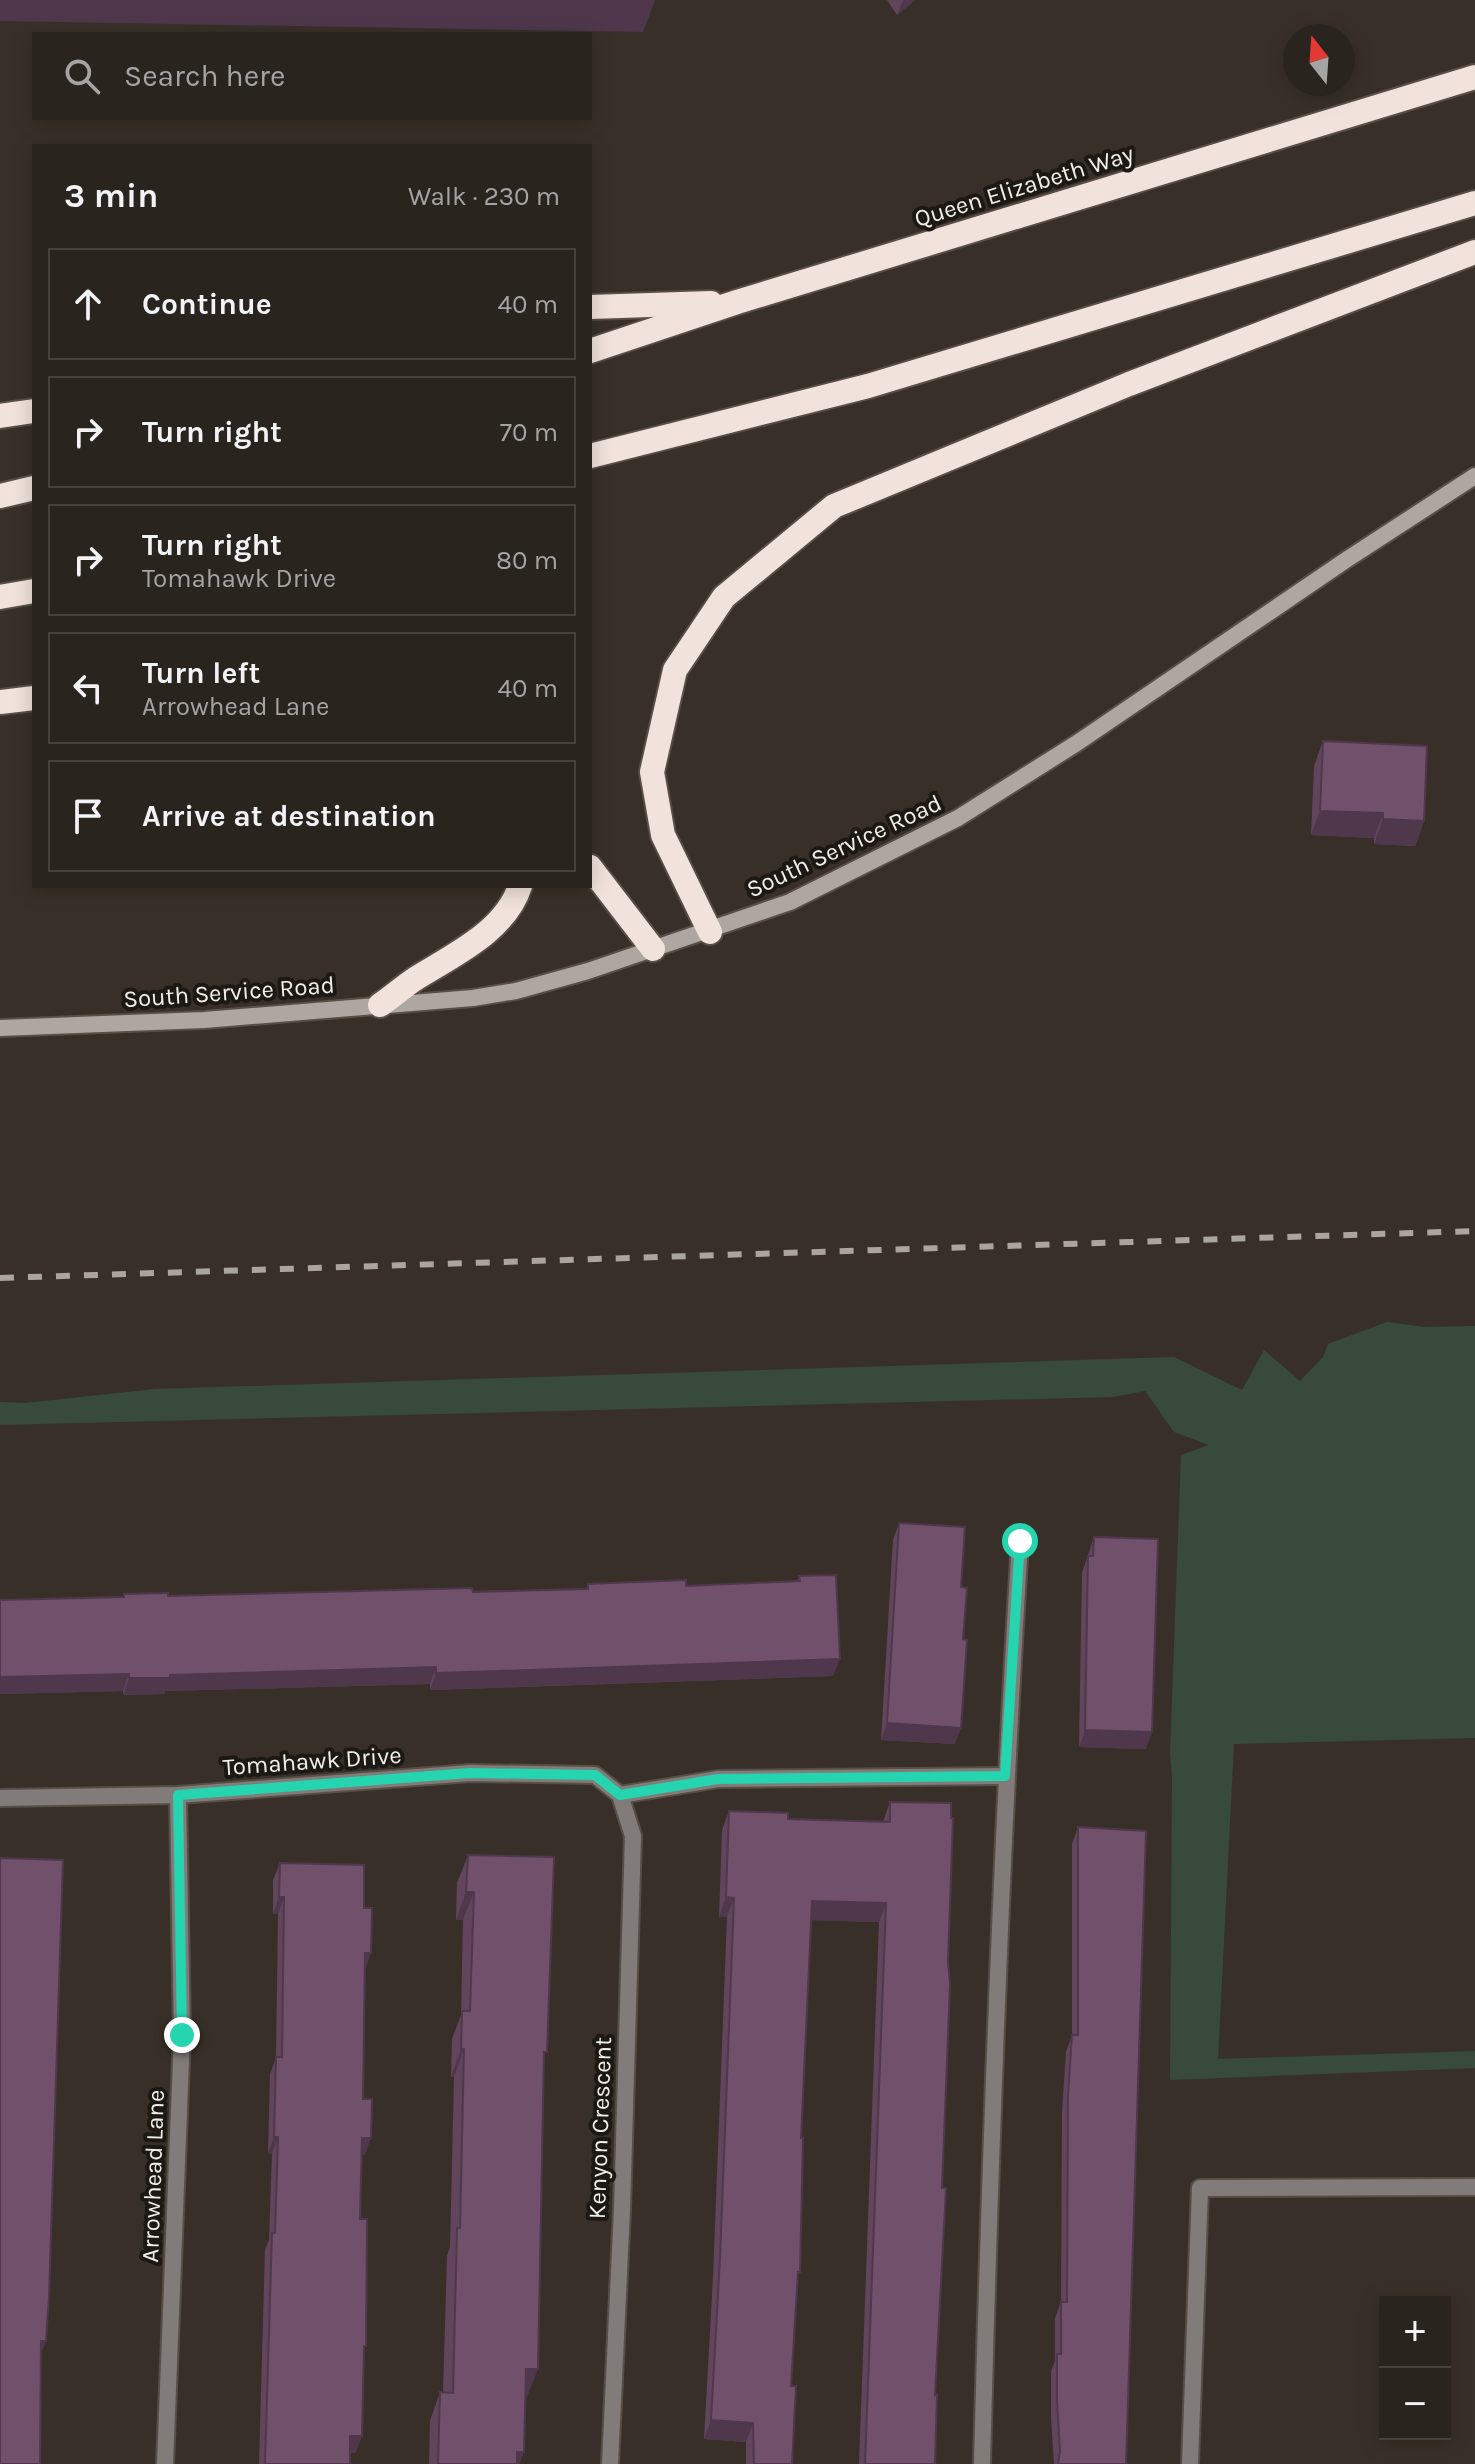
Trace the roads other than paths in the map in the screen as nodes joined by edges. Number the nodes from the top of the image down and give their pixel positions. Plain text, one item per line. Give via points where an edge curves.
1 (1475, 77) edge
2 (1475, 203) edge
3 (1475, 252) edge
4 (737, 302) junction
5 (592, 307) edge
6 (592, 350) edge
7 (32, 411) edge
8 (0, 416) edge
9 (592, 455) edge
10 (1475, 476) edge
11 (32, 488) edge
12 (0, 496) edge
13 (32, 591) edge
14 (0, 597) edge
15 (32, 698) edge
16 (0, 702) edge
17 (592, 870) edge
18 (519, 888) edge
19 (710, 932) junction
20 (653, 949) junction
21 (380, 1005) junction
22 (0, 1028) edge
23 (1020, 1541) dead end
24 (1005, 1776) junction
25 (178, 1795) junction
26 (620, 1795) junction
27 (0, 1798) edge
28 (1475, 2187) edge
29 (165, 2464) edge
30 (610, 2464) edge
31 (982, 2464) edge
32 (1190, 2464) edge

1 - 4 highway, Queen Elizabeth Way
2 - 9 highway via 868,386
3 - 19 highway via 1129,384 834,506 724,597 675,670 652,772 663,835
4 - 5 highway
4 - 6 highway, Queen Elizabeth Way
7 - 8 highway
10 - 19 street, South Service Road via 958,818 790,902
11 - 12 highway
13 - 14 highway
15 - 16 highway
17 - 20 highway
18 - 21 highway via 510,907 472,944
19 - 20 street, South Service Road
20 - 21 street, South Service Road via 516,991
21 - 22 street, South Service Road via 204,1020
23 - 24 street
24 - 26 street via 718,1779
24 - 31 street
25 - 26 street, Tomahawk Drive via 470,1773 595,1775
25 - 27 street, Tomahawk Drive
25 - 29 street, Arrowhead Lane via 182,2035
26 - 30 street, Kenyon Crescent via 633,1836
28 - 32 street via 1200,2188

